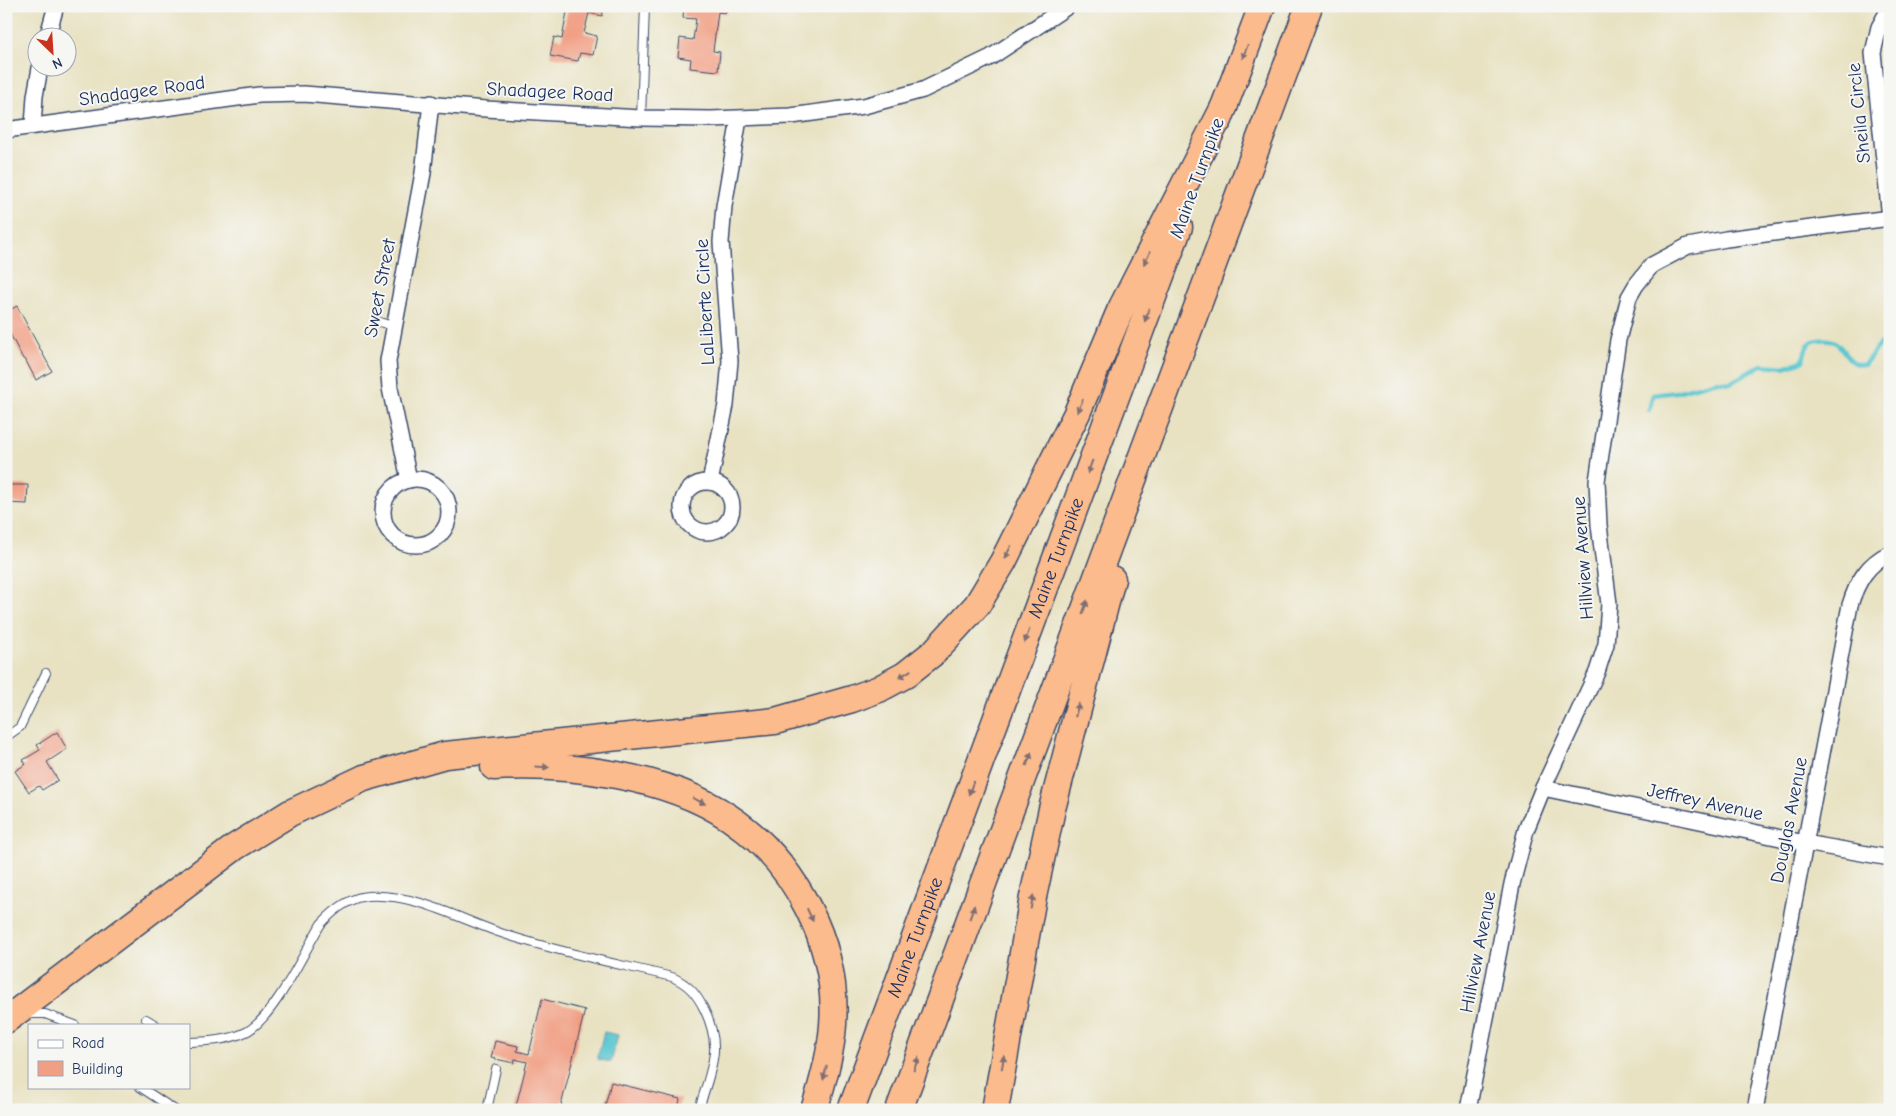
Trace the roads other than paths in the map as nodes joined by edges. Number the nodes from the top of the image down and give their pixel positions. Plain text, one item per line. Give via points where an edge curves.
1 (56, 6) edge
2 (645, 6) edge
3 (1068, 6) edge
4 (1262, 6) edge
5 (1309, 6) edge
6 (1890, 7) edge
7 (50, 28) edge
8 (38, 78) edge
9 (431, 103) junction
10 (1224, 105) junction
11 (641, 118) junction
12 (740, 119) junction
13 (33, 126) junction
14 (6, 130) edge
15 (1890, 218) edge
16 (376, 321) dead end
17 (393, 326) junction
18 (1161, 405) junction
19 (409, 480) junction
20 (710, 482) dead end
21 (1890, 553) edge
22 (46, 673) dead end
23 (6, 737) edge
24 (1543, 788) junction
25 (1805, 843) junction
26 (1890, 858) edge
27 (146, 1019) dead end
28 (11, 1020) edge
29 (72, 1024) edge
30 (154, 1024) edge
31 (190, 1042) edge
32 (496, 1069) dead end
33 (142, 1088) edge
34 (175, 1110) edge
35 (487, 1110) edge
36 (699, 1110) edge
37 (814, 1110) edge
38 (851, 1110) edge
39 (898, 1110) edge
40 (995, 1110) edge
41 (1468, 1110) edge
42 (1755, 1110) edge

1 - 7 street
2 - 11 lane
3 - 12 street, Shadagee Road via 990,57 924,90 864,106
4 -> 10 highway, Maine Turnpike
5 - 18 highway
6 - 15 street, Sheila Circle via 1879,27 1873,53
8 - 13 street
9 - 11 street, Shadagee Road
9 - 13 street, Shadagee Road via 338,95 276,94
9 - 17 street, Sweet Street via 423,173
10 -> 28 highway via 1120,311 1077,413 978,605 933,653 905,675 852,699 775,720 445,756 364,778 290,813 235,847
10 -> 38 highway, Maine Turnpike
11 - 12 street, Shadagee Road
12 - 20 street, LaLiberte Circle via 724,206 721,242 730,361 726,405
13 - 14 street, Shadagee Road
15 - 24 street, Hillview Avenue via 1688,246 1652,266 1636,285 1624,311 1618,340 1598,481 1599,525 1609,604 1606,644 1597,672
16 - 17 lane
17 - 19 street, Sweet Street via 388,374
39 -> 18 highway
40 -> 18 highway via 1052,809
19 - 19 street via 392,490 383,507 383,517 391,534 408,544 418,545 427,543 442,531 447,523 447,503 437,487 428,482
21 - 25 street, Douglas Avenue via 1864,574 1850,606
22 - 23 lane via 23,722 15,733
24 - 25 street, Jeffrey Avenue
24 - 41 street, Hillview Avenue via 1526,830 1512,884
25 - 26 street, Jeffrey Avenue
25 - 42 street, Douglas Avenue
27 - 30 lane
28 - 29 lane via 45,1014
28 -> 37 highway via 150,916 285,830 352,799 411,778 446,772 514,766 582,771 646,782 709,806 748,830 786,871 817,930 832,997 831,1049
31 - 36 lane via 222,1040 247,1031 272,1007 320,924 331,912 348,901 366,896 392,897 431,907 514,938 683,982 696,994 714,1032 713,1061
32 - 35 lane
33 - 34 lane

